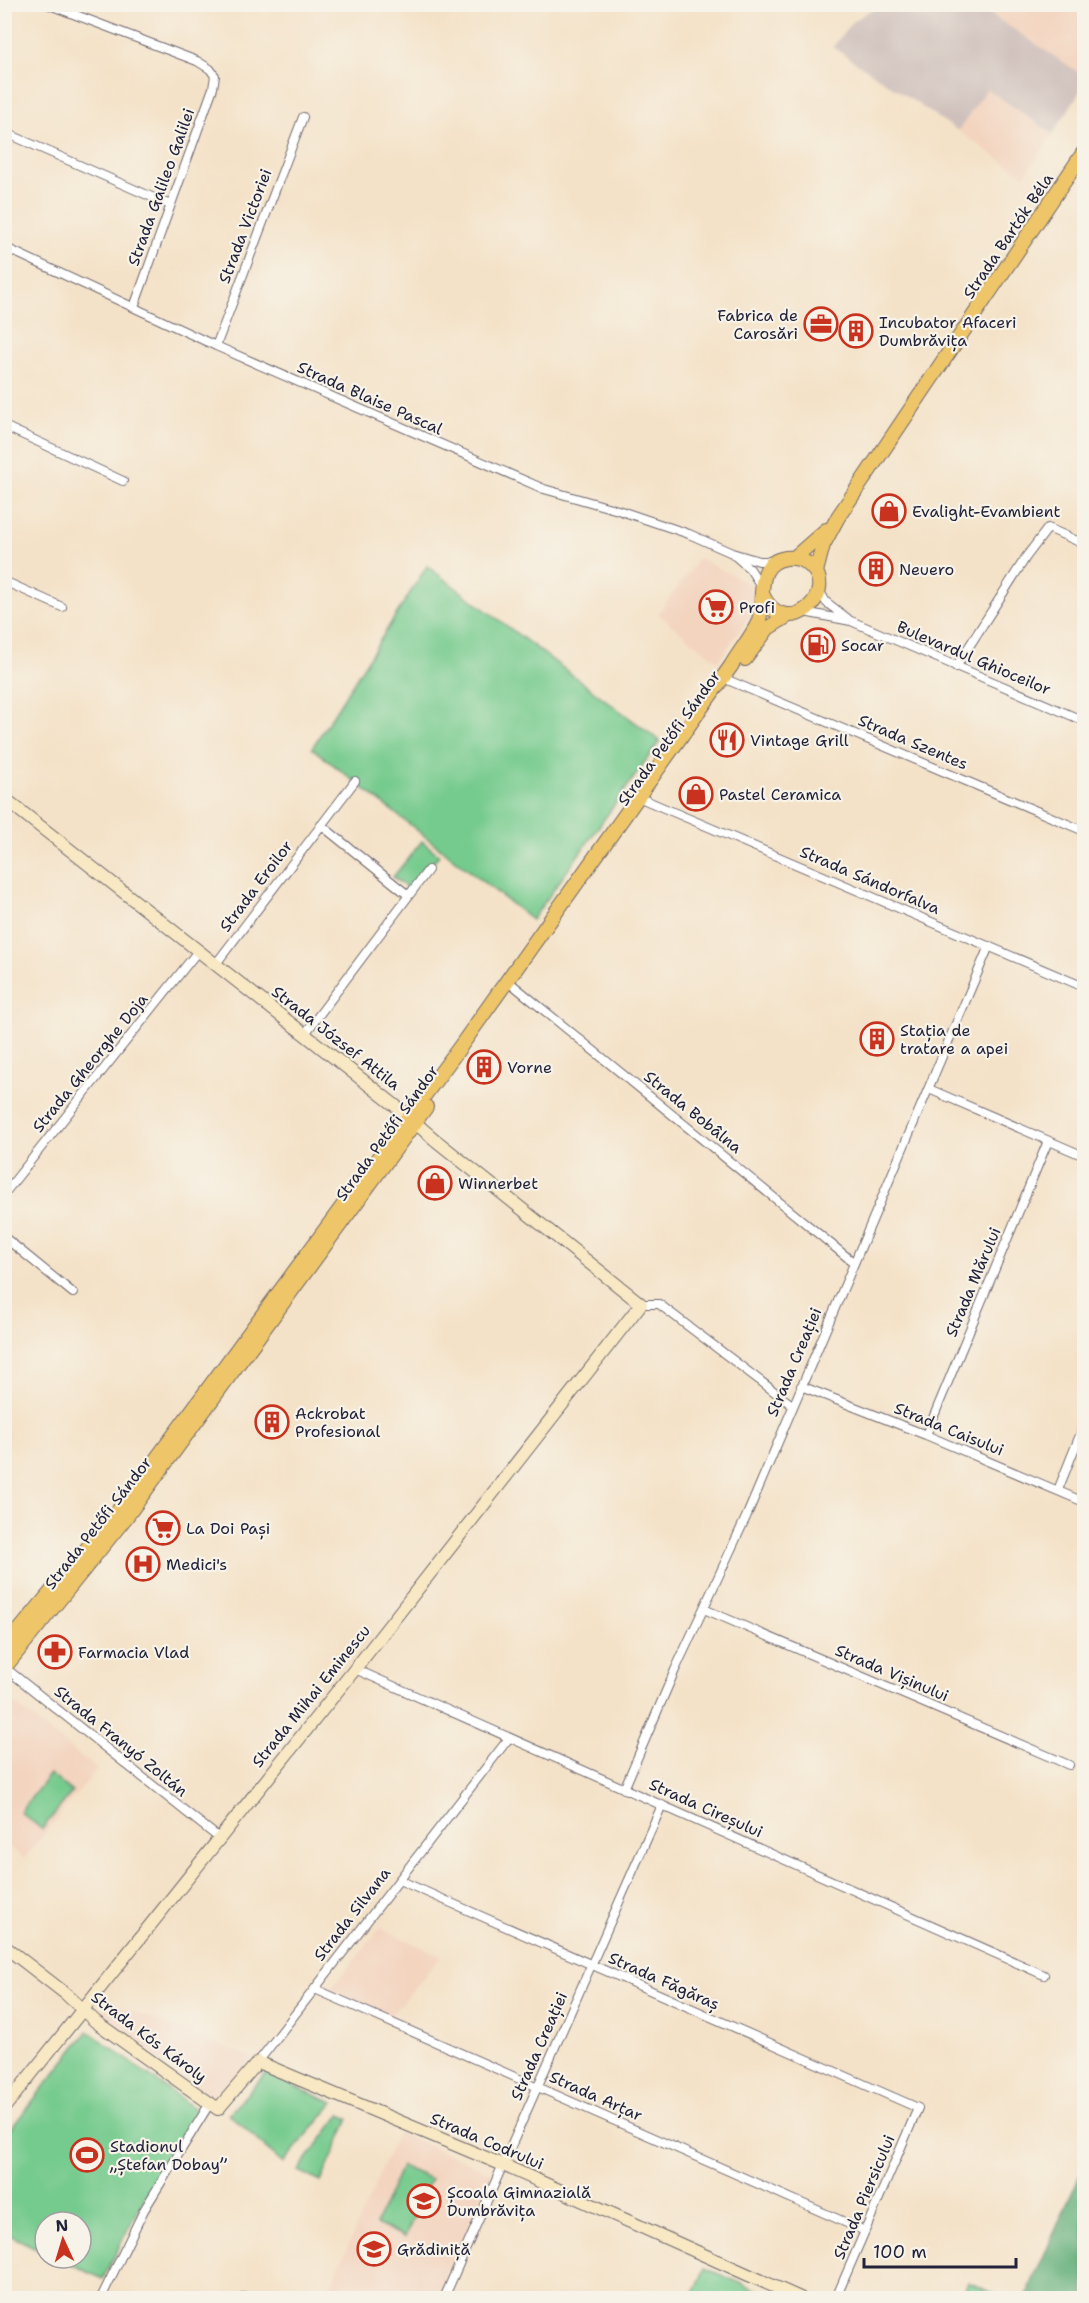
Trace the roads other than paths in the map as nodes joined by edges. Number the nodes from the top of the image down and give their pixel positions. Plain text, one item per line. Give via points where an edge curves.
1 (47, 4) edge
2 (303, 117) dead end
3 (4, 132) edge
4 (1084, 152) edge
5 (170, 205) junction
6 (4, 247) edge
7 (134, 307) junction
8 (216, 346) junction
9 (4, 426) edge
10 (123, 481) dead end
11 (838, 517) junction
12 (1084, 543) edge
13 (732, 553) junction
14 (794, 558) junction
15 (778, 560) junction
16 (816, 572) junction
17 (4, 580) edge
18 (762, 590) junction
19 (819, 590) junction
20 (62, 607) dead end
21 (804, 612) junction
22 (789, 615) junction
23 (851, 621) junction
24 (956, 667) junction
25 (730, 681) junction
26 (1084, 721) edge
27 (355, 781) dead end
28 (4, 798) edge
29 (645, 800) junction
30 (321, 825) junction
31 (1084, 831) edge
32 (428, 870) dead end
33 (408, 895) junction
34 (989, 946) junction
35 (198, 951) junction
36 (215, 964) junction
37 (513, 985) junction
38 (1084, 987) edge
39 (304, 1035) junction
40 (929, 1089) junction
41 (411, 1119) junction
42 (1048, 1141) junction
43 (1084, 1156) edge
44 (4, 1194) edge
45 (4, 1237) edge
46 (854, 1262) junction
47 (74, 1293) dead end
48 (641, 1304) junction
49 (801, 1386) junction
50 (792, 1405) junction
51 (1084, 1425) edge
52 (926, 1435) junction
53 (1058, 1490) junction
54 (1084, 1502) edge
55 (704, 1609) junction
56 (4, 1649) edge
57 (5, 1667) edge
58 (355, 1669) junction
59 (509, 1738) junction
60 (1069, 1765) dead end
61 (624, 1789) junction
62 (662, 1805) junction
63 (219, 1838) junction
64 (399, 1880) junction
65 (4, 1946) edge
66 (592, 1966) junction
67 (1044, 1975) dead end
68 (315, 1989) junction
69 (82, 2009) junction
70 (258, 2062) junction
71 (537, 2086) junction
72 (214, 2106) junction
73 (4, 2108) edge
74 (918, 2108) joint
75 (503, 2165) junction
76 (865, 2231) junction
77 (101, 2298) edge
78 (444, 2298) edge
79 (800, 2298) edge
80 (836, 2298) edge

1 - 5 street, Strada Galileo Galilei via 197,61 215,76
2 - 8 street, Strada Victoriei
3 - 5 street
4 - 11 main road, Strada Bartók Béla
5 - 7 street, Strada Galileo Galilei
6 - 7 street, Strada Blaise Pascal
7 - 8 street, Strada Blaise Pascal
8 - 13 street, Strada Blaise Pascal via 544,489 618,510
9 - 10 street
11 - 14 main road, Strada Bartók Béla
11 - 16 main road, Strada Bartók Béla via 827,536
12 - 24 street via 1048,528
13 - 15 street, Strada Blaise Pascal via 759,561
13 - 18 street, Strada Blaise Pascal via 750,569
14 - 15 main road
14 - 16 main road
15 - 18 main road via 764,575
16 - 19 main road
17 - 20 street
18 - 22 main road via 772,609
18 - 41 main road, Strada Petőfi Sándor via 758,622 730,666
19 - 21 main road via 817,599
19 - 23 street, Bulevardul Ghioceilor via 826,602
21 - 22 main road
21 - 23 street, Bulevardul Ghioceilor
22 - 25 main road, Strada Petőfi Sándor via 768,628
23 - 24 street, Bulevardul Ghioceilor
24 - 26 street, Bulevardul Ghioceilor
25 - 29 main road, Strada Petőfi Sándor
25 - 31 street, Strada Szentes
27 - 30 street, Strada Eroilor
28 - 35 street, Strada József Attila
29 - 34 street, Strada Sándorfalva
29 - 37 main road, Strada Petőfi Sándor
30 - 33 street
30 - 36 street, Strada Eroilor
32 - 33 street
33 - 39 street
34 - 38 street, Strada Sándorfalva
34 - 40 street, Strada Creației
35 - 36 street, Strada József Attila
35 - 44 street, Strada Gheorghe Doja
36 - 39 street, Strada József Attila
37 - 41 main road, Strada Petőfi Sándor
37 - 46 street, Strada Bobâlna
39 - 41 street, Strada József Attila
40 - 42 street
40 - 46 street, Strada Creației
41 - 48 street, Strada József Attila
41 - 56 main road, Strada Petőfi Sándor via 118,1511
41 - 57 main road, Strada Petőfi Sándor via 126,1517
42 - 43 street
42 - 52 street, Strada Mărului
45 - 47 street
46 - 49 street, Strada Creației
48 - 50 street, Strada József Attila via 659,1304
48 - 58 street, Strada Mihai Eminescu
49 - 50 street, Strada Creației
49 - 52 street, Strada Caisului
50 - 55 street, Strada Creației
51 - 53 street
52 - 53 street, Strada Caisului
53 - 54 street, Strada Caisului
55 - 60 street, Strada Vișinului
55 - 61 street, Strada Creației
57 - 63 street, Strada Franyó Zoltán
58 - 59 street, Strada Cireșului
58 - 63 street, Strada Mihai Eminescu
59 - 61 street, Strada Cireșului
59 - 64 street, Strada Silvana
61 - 62 street, Strada Cireșului
62 - 66 street, Strada Creației
62 - 67 street, Strada Cireșului
63 - 69 street, Strada Mihai Eminescu
64 - 66 street, Strada Făgăraș
64 - 68 street, Strada Silvana
65 - 69 street, Strada Kós Károly
66 - 71 street, Strada Creației
66 - 74 street, Strada Făgăraș
68 - 70 street, Strada Silvana
68 - 71 street, Strada Arțar
69 - 72 street, Strada Kós Károly
69 - 73 street, Strada Mihai Eminescu
70 - 72 street, Strada Silvana
70 - 75 street, Strada Codrului
71 - 75 street, Strada Creației
71 - 76 street, Strada Arțar
72 - 77 street, Strada Silvana via 144,2210
74 - 76 street, Strada Piersicului
75 - 78 street, Strada Creației
75 - 79 street, Strada Codrului
76 - 80 street, Strada Piersicului

